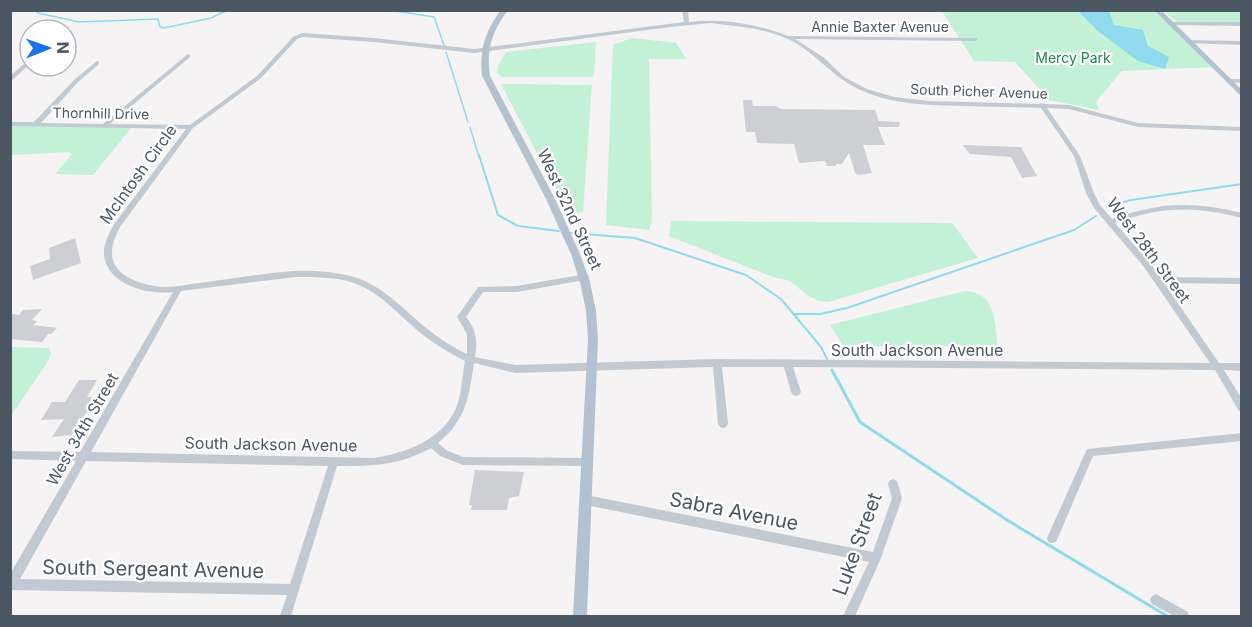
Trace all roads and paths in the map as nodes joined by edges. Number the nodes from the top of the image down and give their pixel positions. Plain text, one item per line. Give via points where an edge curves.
1 (505, 10) edge
2 (685, 10) edge
3 (1156, 10) edge
4 (687, 23) junction
5 (1170, 24) junction
6 (1242, 24) edge
7 (786, 37) junction
8 (975, 39) dead end
9 (1188, 42) junction
10 (1242, 43) edge
11 (484, 51) junction
12 (188, 56) dead end
13 (97, 63) dead end
14 (1228, 81) junction
15 (1242, 81) edge
16 (1242, 95) edge
17 (1042, 105) junction
18 (10, 124) edge
19 (36, 124) junction
20 (105, 125) junction
21 (191, 127) junction
22 (1242, 129) edge
23 (1242, 216) edge
24 (1110, 222) junction
25 (585, 277) junction
26 (1157, 280) junction
27 (1242, 281) edge
28 (179, 288) junction
29 (470, 359) junction
30 (717, 363) junction
31 (788, 364) junction
32 (1217, 367) junction
33 (1242, 367) edge
34 (592, 368) junction
35 (796, 392) dead end
36 (1242, 408) edge
37 (723, 423) dead end
38 (1242, 437) edge
39 (431, 442) junction
40 (10, 455) edge
41 (84, 455) junction
42 (334, 461) junction
43 (588, 462) junction
44 (893, 484) dead end
45 (586, 500) junction
46 (1052, 538) dead end
47 (876, 558) junction
48 (11, 584) edge
49 (294, 590) junction
50 (1156, 600) dead end
51 (286, 616) edge
52 (580, 616) edge
53 (849, 616) edge
54 (1184, 616) edge

1 - 11 main road via 490,31
2 - 4 street
3 - 5 main road
4 - 7 street, South Picher Avenue via 740,23
4 - 11 street, South Picher Avenue
5 - 6 street
5 - 9 main road
7 - 8 street, Annie Baxter Avenue
7 - 17 street, South Picher Avenue via 821,58 842,78 893,99
9 - 10 street
9 - 14 main road
11 - 21 street, McIntosh Circle via 298,36 259,77
11 - 25 main road, West 32nd Street via 489,84
12 - 20 street
13 - 19 street
14 - 15 street
14 - 16 main road
17 - 22 street, South Picher Avenue via 1089,111 1138,125
17 - 24 street, West 28th Street via 1077,156 1090,193
18 - 19 street, Thornhill Drive
19 - 20 street, Thornhill Drive
20 - 21 street, Thornhill Drive
21 - 28 street, McIntosh Circle via 117,226 108,252 115,273 124,280 153,289
23 - 24 street via 1170,206
24 - 26 street, West 28th Street
25 - 29 street, South Jackson Avenue via 517,289 482,289 461,317 472,331
25 - 34 main road, West 32nd Street via 593,323
26 - 27 street
26 - 32 street, West 28th Street
28 - 29 street, McIntosh Circle via 307,273 354,280 386,297 440,344
28 - 41 street, West 34th Street
29 - 34 street, McIntosh Circle via 515,369
29 - 39 street, South Jackson Avenue via 461,407
30 - 31 street, South Jackson Avenue
30 - 34 street, South Jackson Avenue
30 - 37 street
31 - 32 street, South Jackson Avenue
31 - 35 street
32 - 33 street, South Jackson Avenue
32 - 36 street, West 28th Street
34 - 43 main road, West 32nd Street
38 - 46 street via 1090,452
39 - 42 street, South Jackson Avenue via 388,460
39 - 43 street via 443,453 464,461
40 - 41 street, South Jackson Avenue
41 - 42 street, South Jackson Avenue
41 - 48 street, West 34th Street
42 - 49 street
43 - 45 main road, West 32nd Street
44 - 47 street, Luke Street via 897,498
45 - 47 street, Sabra Avenue
45 - 52 main road, West 32nd Street
47 - 53 street, Luke Street
48 - 49 street, South Sergeant Avenue
49 - 51 street
50 - 54 street

